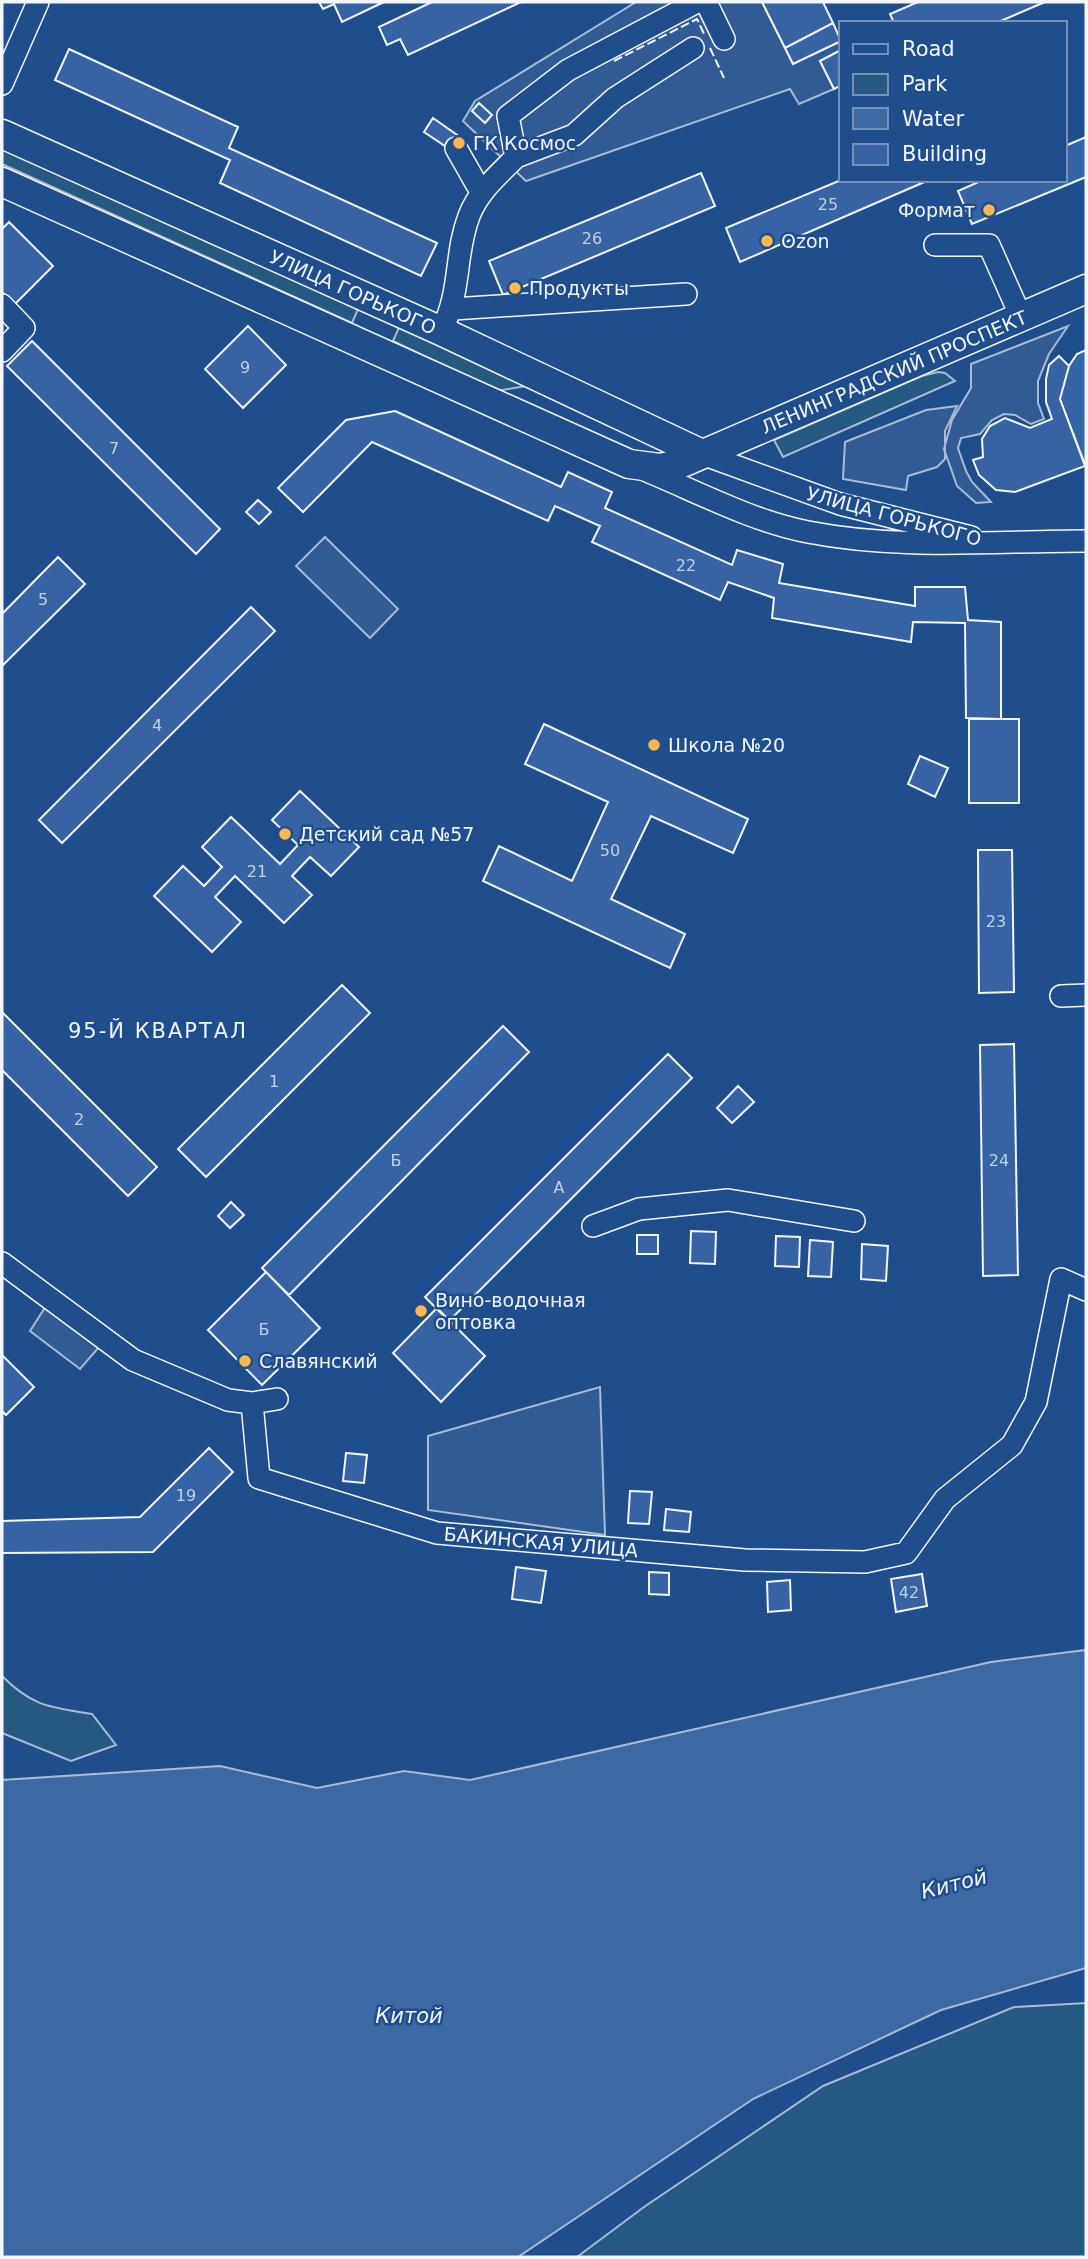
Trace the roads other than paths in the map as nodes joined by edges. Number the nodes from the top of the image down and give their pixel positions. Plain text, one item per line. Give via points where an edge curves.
1 (38, 2) edge
2 (697, 2) edge
3 (706, 2) edge
4 (724, 40) dead end
5 (693, 48) dead end
6 (2, 84) edge
7 (2, 134) edge
8 (456, 148) dead end
9 (516, 157) junction
10 (2, 182) edge
11 (481, 192) junction
12 (935, 245) dead end
13 (1086, 289) edge
14 (686, 293) dead end
15 (362, 297) junction
16 (2, 305) edge
17 (1021, 317) junction
18 (447, 320) junction
19 (353, 339) junction
20 (2, 351) edge
21 (702, 454) junction
22 (629, 464) junction
23 (1086, 541) edge
24 (1001, 544) junction
25 (1086, 995) edge
26 (1061, 996) dead end
27 (854, 1221) dead end
28 (593, 1226) dead end
29 (2, 1264) edge
30 (1086, 1290) edge
31 (277, 1399) dead end
32 (252, 1403) junction

1 - 6 street
2 - 9 street via 568,70 508,116
3 - 4 street
5 - 9 street via 615,98 574,135
7 - 15 main road, УЛИЦА ГОРЬКОГО
8 - 11 street
9 - 11 street
10 - 19 main road, УЛИЦА ГОРЬКОГО
11 - 18 street via 468,217
12 - 17 street via 989,245
13 - 17 main road, ЛЕНИНГРАДСКИЙ ПРОСПЕКТ
14 - 18 street
15 - 18 main road, УЛИЦА ГОРЬКОГО
15 - 19 main road via 373,310 374,321 366,335
16 - 20 street via 24,328
17 - 21 main road, ЛЕНИНГРАДСКИЙ ПРОСПЕКТ
18 - 21 main road, УЛИЦА ГОРЬКОГО
19 - 22 main road, УЛИЦА ГОРЬКОГО
21 - 22 main road, УЛИЦА ГОРЬКОГО via 660,468
21 - 24 street, УЛИЦА ГОРЬКОГО via 840,504
22 - 24 street, УЛИЦА ГОРЬКОГО via 762,519 807,532 922,545
23 - 24 street
25 - 26 street
27 - 28 street via 728,1199 639,1209
29 - 32 street via 133,1360 228,1400
30 - 32 street, БАКИНСКАЯ УЛИЦА via 1061,1279 1036,1402 1012,1445 945,1499 906,1553 865,1562 746,1560 437,1533 258,1478
31 - 32 street

